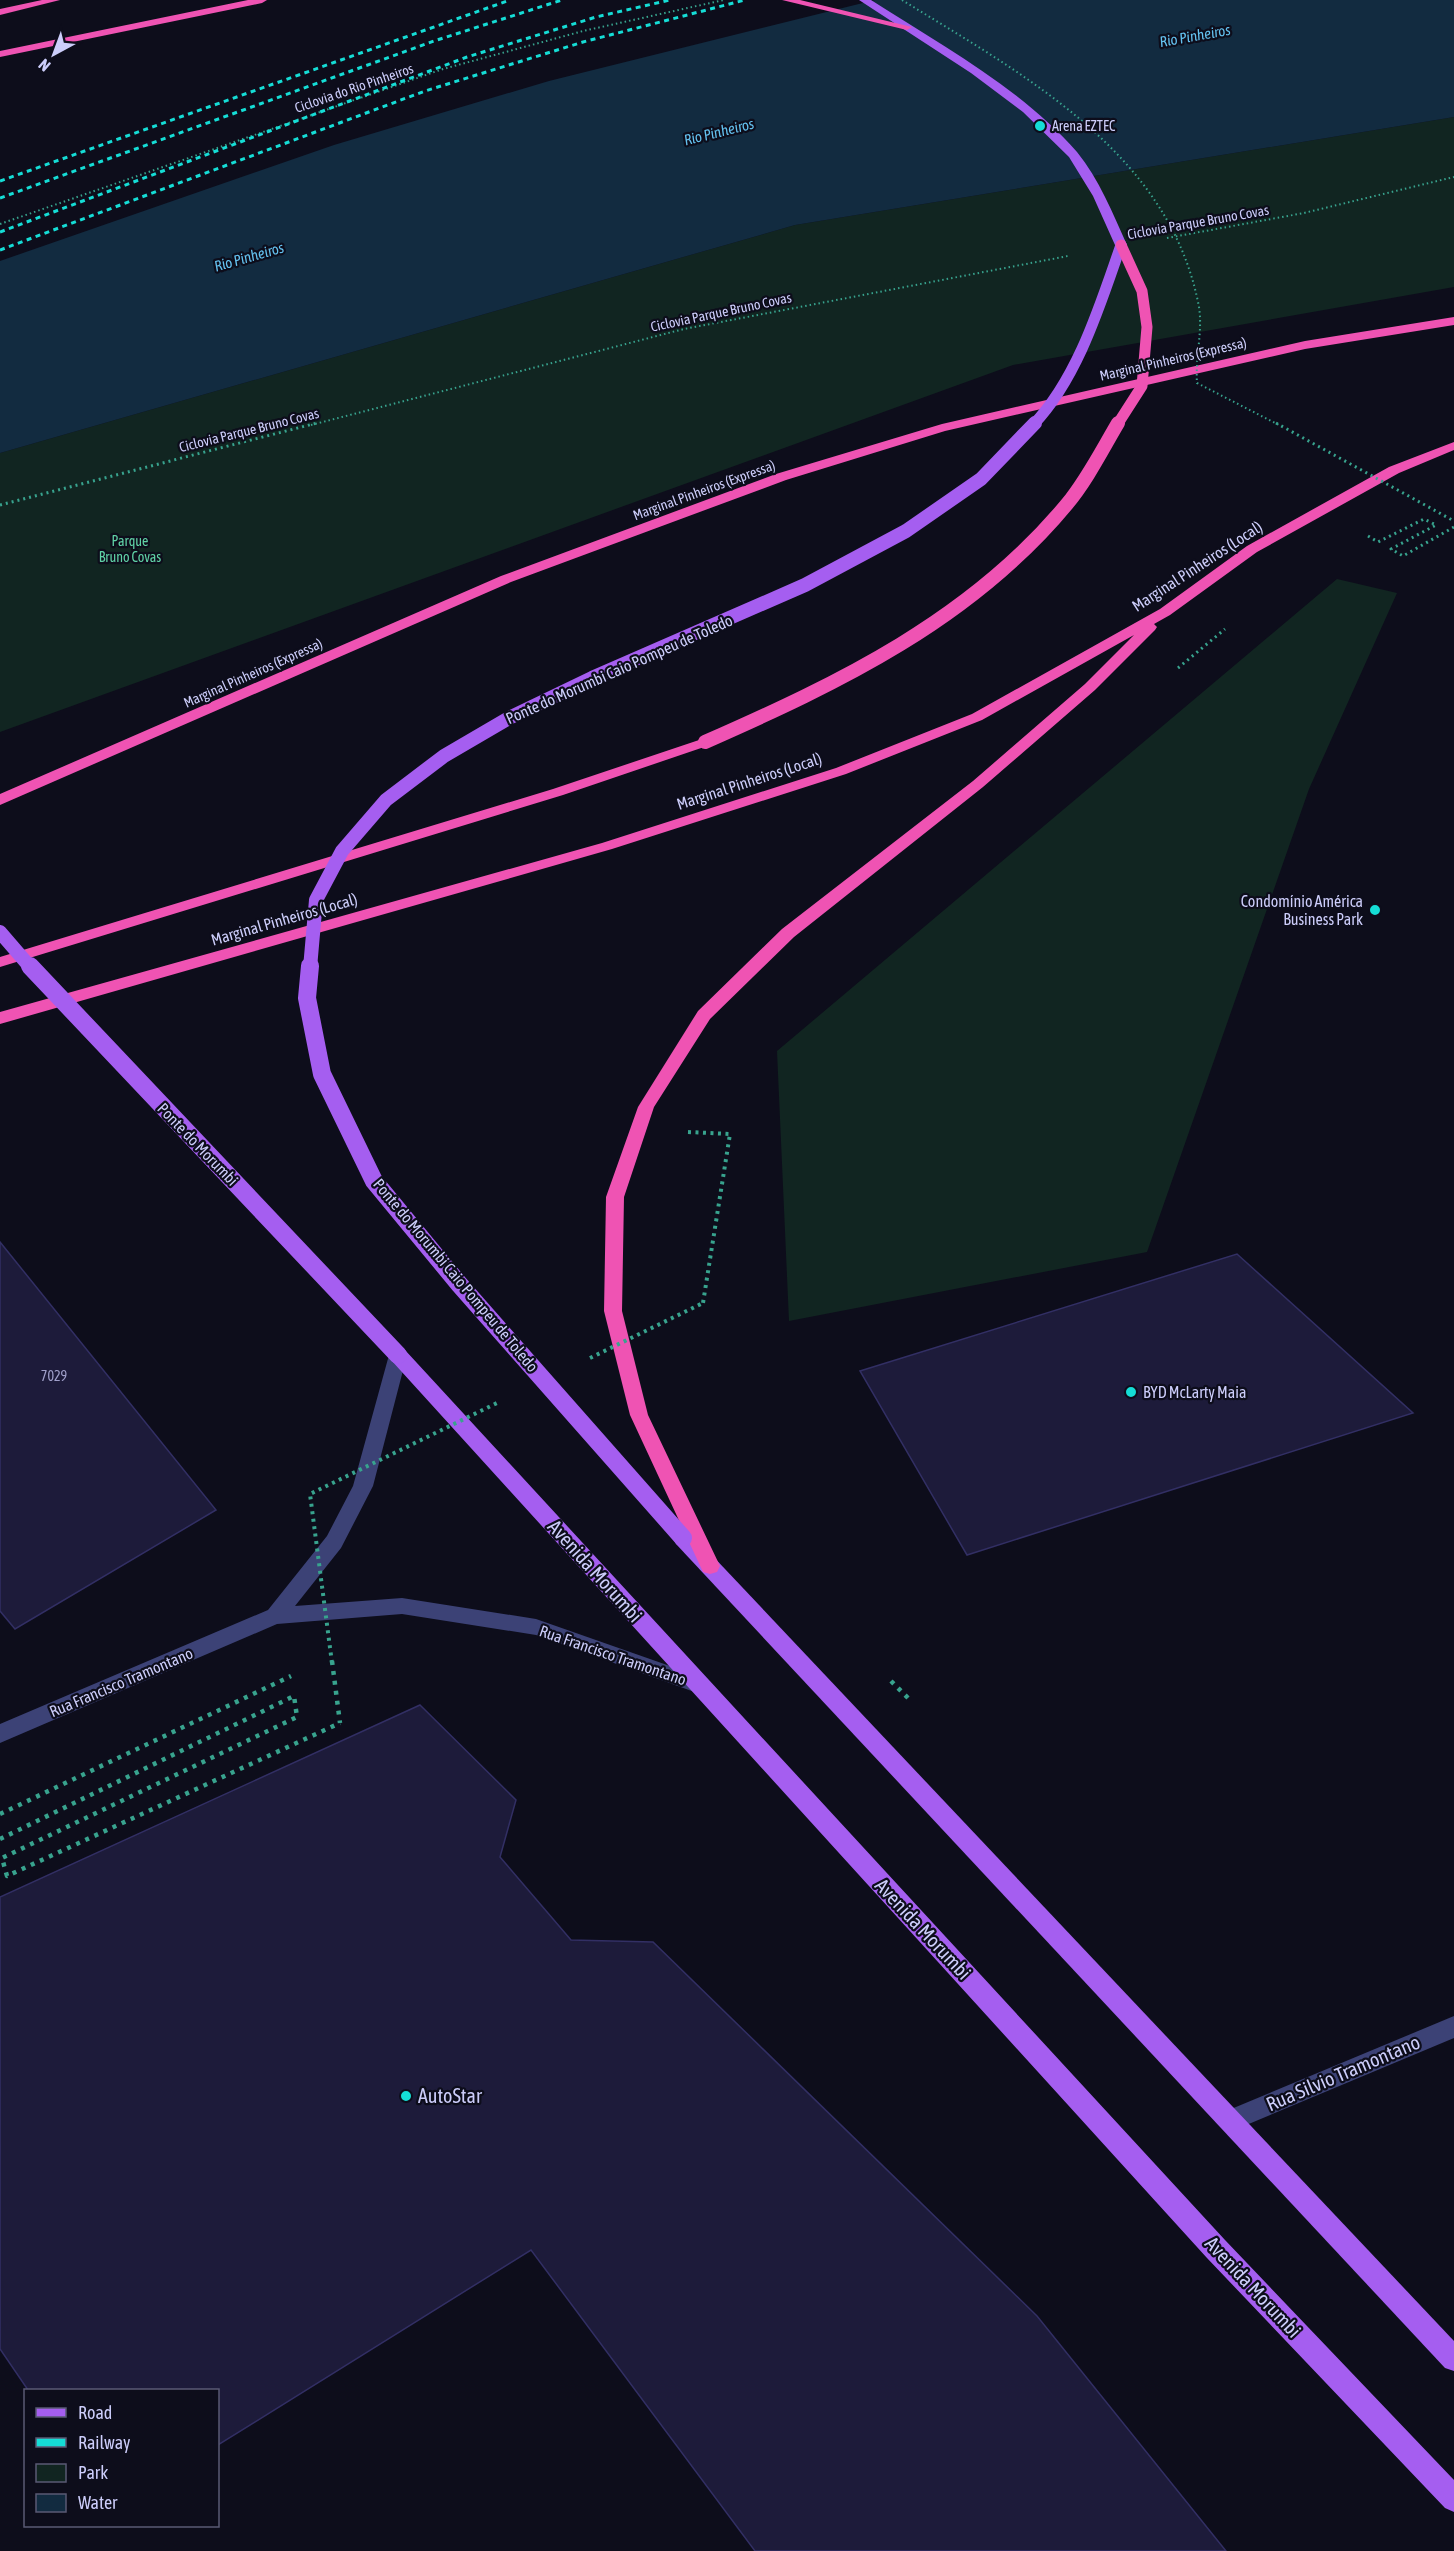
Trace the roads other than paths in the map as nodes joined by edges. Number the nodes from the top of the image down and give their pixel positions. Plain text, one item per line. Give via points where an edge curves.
1 (55, 0) edge
2 (262, 0) edge
3 (788, 0) edge
4 (864, 0) edge
5 (0, 12) edge
6 (907, 27) junction
7 (0, 54) edge
8 (1121, 245) junction
9 (1454, 321) edge
10 (1454, 446) edge
11 (1165, 612) junction
12 (0, 800) edge
13 (0, 932) edge
14 (0, 962) edge
15 (0, 1018) edge
16 (398, 1354) junction
17 (710, 1566) junction
18 (275, 1616) junction
19 (699, 1685) junction
20 (0, 1734) edge
21 (1454, 2027) edge
22 (1232, 2120) junction
23 (1454, 2359) edge
24 (1454, 2499) edge

1 - 5 highway
2 - 7 highway
3 - 6 highway
4 - 6 main road
6 - 8 main road via 1027,110 1073,155
8 - 14 highway, bridge via 1142,291 1147,327 1142,386 1068,503 1002,573 915,637 791,704 705,742 558,792
8 - 17 main road, Ponte do Morumbi Caio Pompeu de Toledo, bridge via 1092,327 1071,371 1039,419 981,478 906,531 805,585 592,678 509,718 444,756 386,800 342,851 316,900 307,998 322,1074 374,1181 459,1284
9 - 12 highway, Marginal Pinheiros (Expressa) via 1305,345 942,428 781,477 506,579
10 - 11 highway, Marginal Pinheiros (Local) via 1394,470 1252,549
11 - 15 highway, Marginal Pinheiros (Local) via 977,717 841,771 607,846
11 - 17 highway via 1090,687 978,784 788,933 704,1015 645,1107 615,1197 613,1311 639,1415
13 - 16 main road, Ponte do Morumbi, bridge
16 - 18 street, Rua Francisco Tramontano via 363,1486 334,1542
16 - 19 main road, Avenida Morumbi
17 - 22 main road
18 - 19 street, Rua Francisco Tramontano via 402,1606 536,1627
18 - 20 street, Rua Francisco Tramontano
19 - 24 main road, Avenida Morumbi via 1216,2249
21 - 22 street, Rua Silvio Tramontano
22 - 23 main road

